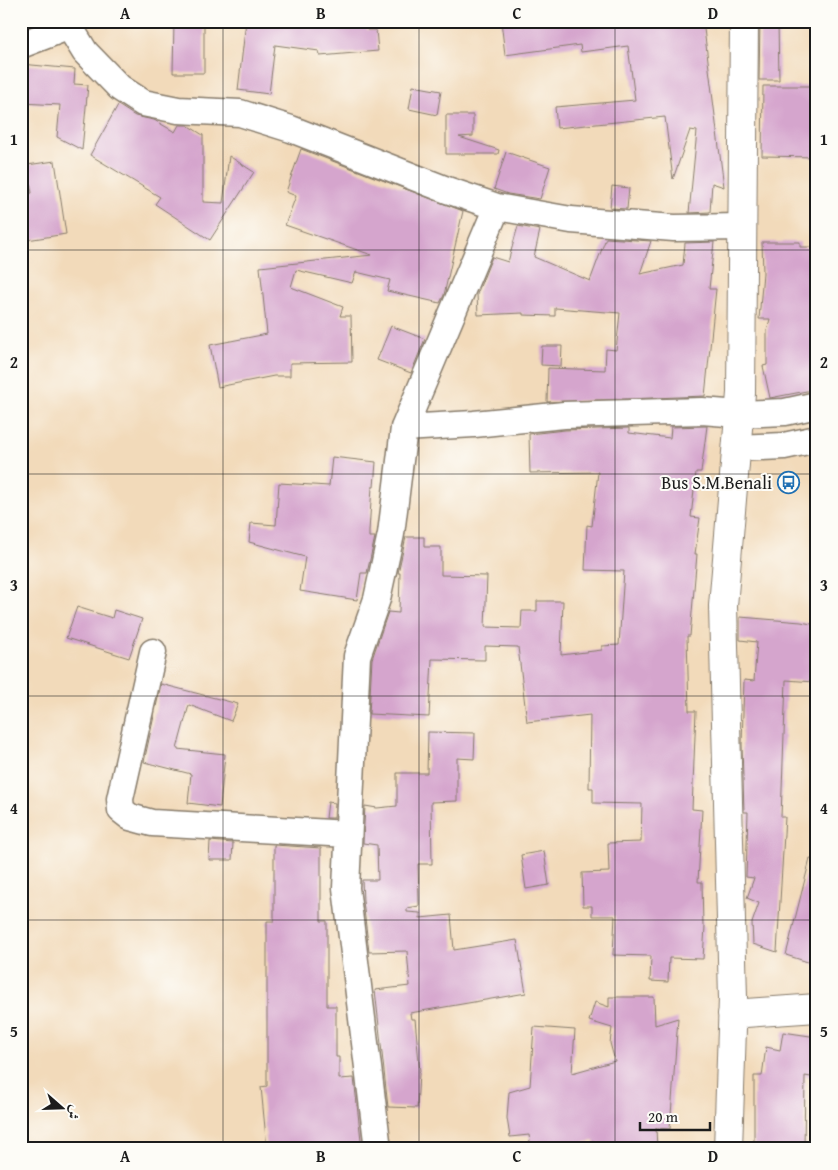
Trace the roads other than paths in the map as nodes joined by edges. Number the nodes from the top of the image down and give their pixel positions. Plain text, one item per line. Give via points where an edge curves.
1 (744, 21) edge
2 (68, 24) edge
3 (21, 45) edge
4 (498, 207) junction
5 (742, 227) junction
6 (817, 405) edge
7 (739, 414) junction
8 (404, 428) junction
9 (817, 439) edge
10 (736, 448) junction
11 (153, 652) dead end
12 (348, 834) junction
13 (817, 1008) edge
14 (732, 1014) junction
15 (378, 1149) edge
16 (728, 1149) edge

1 - 5 main road
2 - 3 street
2 - 4 street via 86,52 120,88 143,103 178,110 240,113
4 - 5 street via 571,220 674,228
4 - 8 street
5 - 7 main road
6 - 7 street via 785,412
7 - 8 street via 702,411 564,415
7 - 10 main road
8 - 12 street via 390,534 377,599 357,656
9 - 10 street via 784,446
10 - 14 main road via 723,606
11 - 12 street via 120,799 121,810 130,818 152,823
12 - 15 street via 346,888
13 - 14 main road
14 - 16 main road

